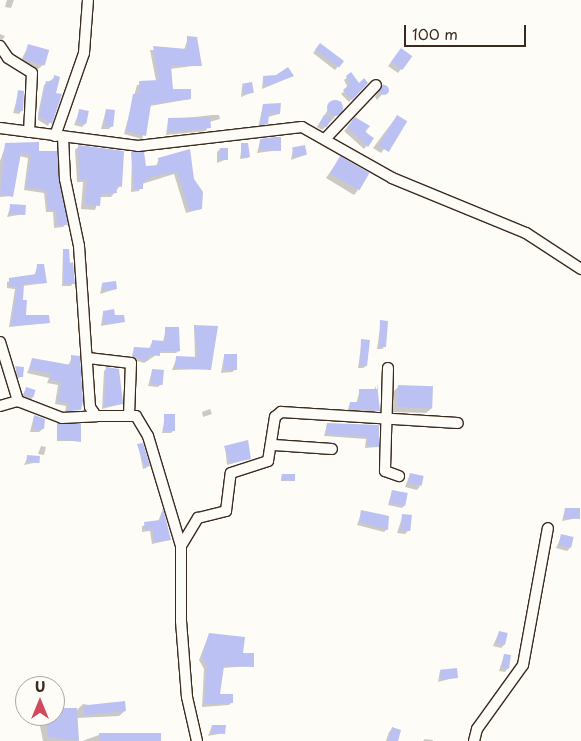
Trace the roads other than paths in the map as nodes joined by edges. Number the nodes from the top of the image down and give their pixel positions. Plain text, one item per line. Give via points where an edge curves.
1 (88, 0) edge
2 (0, 46) edge
3 (376, 85) dead end
4 (0, 128) edge
5 (29, 132) junction
6 (58, 136) junction
7 (324, 140) junction
8 (581, 269) edge
9 (0, 342) edge
10 (88, 358) junction
11 (388, 368) dead end
12 (18, 401) junction
13 (0, 406) edge
14 (128, 415) junction
15 (96, 416) junction
16 (388, 417) junction
17 (458, 423) dead end
18 (274, 445) junction
19 (332, 449) dead end
20 (399, 476) dead end
21 (548, 528) dead end
22 (181, 546) junction
23 (197, 741) edge
24 (474, 741) edge

1 - 6 street via 84,53
2 - 5 street via 8,58 32,73
3 - 7 street
4 - 5 street
5 - 6 street
6 - 7 street via 95,144 155,145 292,125
6 - 10 street via 79,246
7 - 8 street via 392,178 526,234
9 - 12 street
10 - 14 street via 131,363
10 - 15 street via 89,401
11 - 16 street
12 - 13 street
12 - 15 street via 62,418
14 - 15 street
14 - 22 street via 144,423
16 - 17 street
16 - 18 street via 285,411 275,417
16 - 20 street via 385,473
18 - 19 street
18 - 22 street via 265,464 231,473 226,511 198,518
21 - 24 street via 523,664 477,729
22 - 23 street via 181,621 187,697

